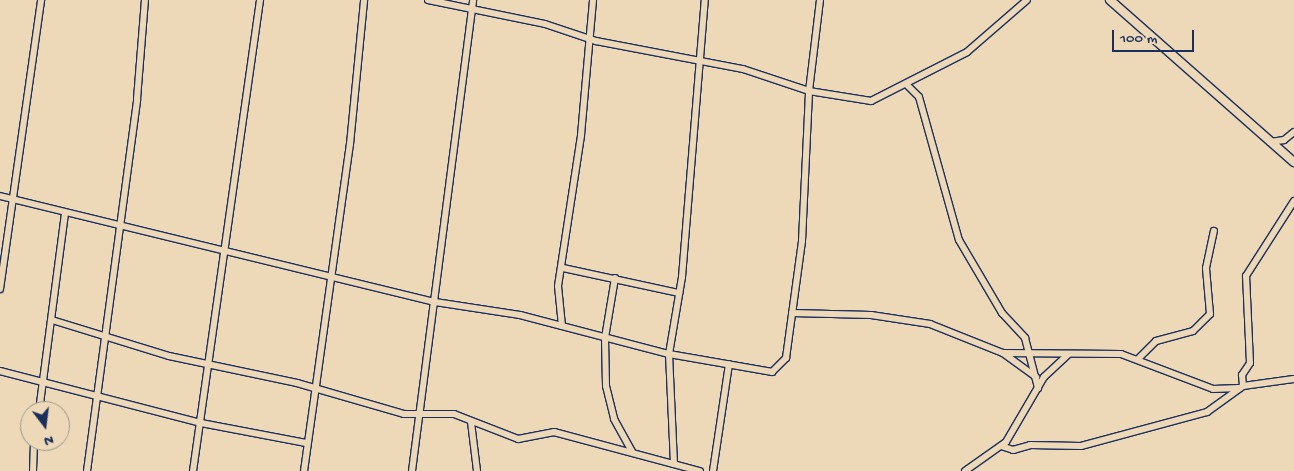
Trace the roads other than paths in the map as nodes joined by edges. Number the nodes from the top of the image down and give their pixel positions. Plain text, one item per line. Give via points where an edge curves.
1 (41, 0) edge
2 (145, 0) edge
3 (260, 0) edge
4 (364, 0) edge
5 (428, 0) edge
6 (474, 0) edge
7 (593, 0) edge
8 (705, 0) edge
9 (820, 0) edge
10 (1027, 0) edge
11 (1110, 0) edge
12 (473, 10) junction
13 (587, 37) junction
14 (700, 61) junction
15 (906, 84) junction
16 (809, 91) junction
17 (1294, 132) edge
18 (1270, 142) junction
19 (1294, 162) edge
20 (0, 196) edge
21 (15, 200) junction
22 (1294, 201) edge
23 (65, 213) junction
24 (118, 225) junction
25 (1214, 231) dead end
26 (225, 248) junction
27 (563, 268) junction
28 (331, 277) junction
29 (615, 278) junction
30 (0, 290) edge
31 (679, 293) junction
32 (435, 302) junction
33 (792, 313) junction
34 (52, 320) junction
35 (562, 326) junction
36 (104, 337) junction
37 (605, 338) junction
38 (1003, 353) junction
39 (669, 354) junction
40 (1031, 354) junction
41 (1068, 355) junction
42 (1138, 359) junction
43 (729, 364) junction
44 (209, 365) junction
45 (0, 371) edge
46 (1036, 377) junction
47 (1294, 379) edge
48 (44, 381) junction
49 (1241, 387) junction
50 (1038, 388) junction
51 (316, 390) junction
52 (96, 394) junction
53 (41, 401) edge
54 (421, 416) junction
55 (471, 422) junction
56 (200, 423) junction
57 (306, 443) junction
58 (1001, 446) junction
59 (34, 451) edge
60 (632, 452) junction
61 (674, 464) junction
62 (33, 471) edge
63 (87, 471) edge
64 (193, 471) edge
65 (304, 471) edge
66 (412, 471) edge
67 (477, 471) edge
68 (700, 471) edge
69 (713, 471) edge
70 (965, 471) edge

1 - 21 street via 30,101 18,150
2 - 24 street via 137,99
3 - 26 street
4 - 28 street via 350,144
5 - 12 street
6 - 12 street
7 - 13 street
8 - 14 street
9 - 16 street
10 - 15 street via 967,52
11 - 18 main road
12 - 13 street
12 - 32 street
13 - 14 street
13 - 27 street via 580,135 566,209
14 - 16 street via 743,68
14 - 31 street
15 - 16 street via 874,101
15 - 40 street via 920,97 959,240
16 - 33 street via 802,241
17 - 18 street via 1284,140
18 - 19 main road
20 - 21 street
21 - 23 street
21 - 30 street
22 - 49 street via 1246,276 1250,363 1242,374
23 - 24 street
23 - 34 street
24 - 26 street
24 - 36 street via 118,254
25 - 42 street via 1206,268 1210,314 1193,331 1156,341
26 - 28 street
26 - 44 street
27 - 29 street
27 - 35 street via 557,293
28 - 32 street
28 - 51 street
29 - 31 street
29 - 37 street
31 - 39 street
32 - 35 street via 520,314
32 - 54 street
33 - 38 street via 871,315 930,324
33 - 43 street via 780,368 766,372
34 - 36 street
34 - 48 street
35 - 37 street
36 - 44 street
36 - 52 street
37 - 39 street
37 - 60 street via 611,410
38 - 40 street
38 - 46 street
39 - 43 street
39 - 61 street
40 - 41 street
40 - 46 street
41 - 42 street via 1108,353
41 - 50 street
42 - 49 street via 1213,389
43 - 69 street
44 - 51 street
44 - 56 street
45 - 48 street
46 - 50 street
47 - 49 street
48 - 52 street
48 - 53 street
49 - 58 street via 1215,409 1169,425 1117,433 1077,447 1030,445 1012,450
50 - 58 street
51 - 54 street
51 - 57 street
52 - 56 street
52 - 63 street
54 - 55 street via 454,414
54 - 66 street
55 - 60 street via 518,439 554,432
55 - 67 street
56 - 57 street
56 - 64 street
57 - 65 street
58 - 70 street
59 - 62 street
60 - 61 street
61 - 68 street

